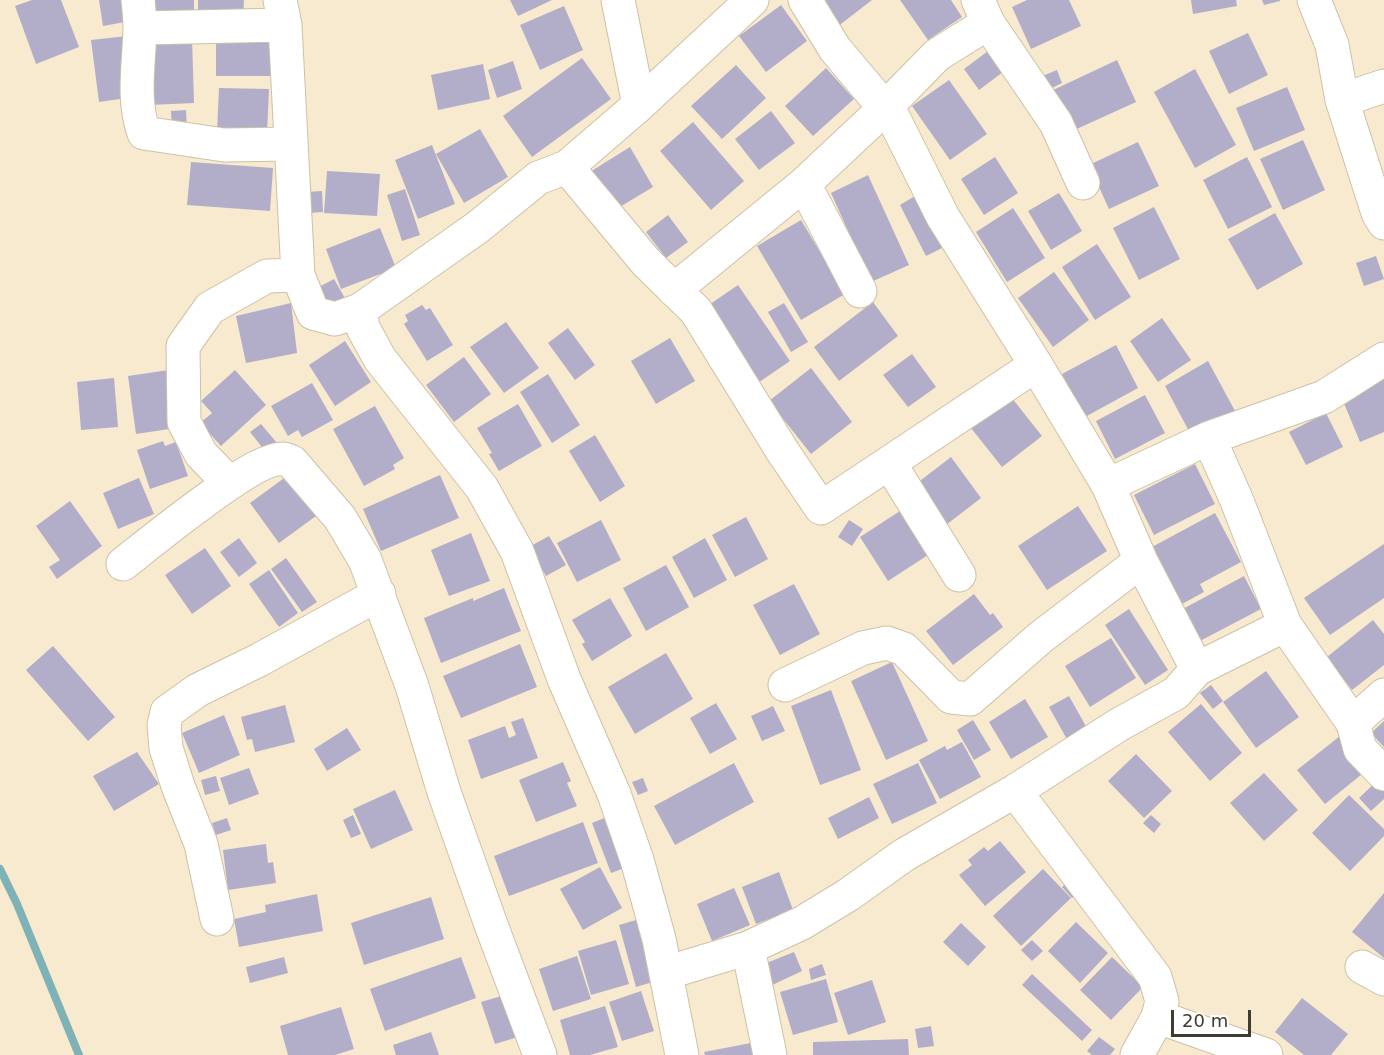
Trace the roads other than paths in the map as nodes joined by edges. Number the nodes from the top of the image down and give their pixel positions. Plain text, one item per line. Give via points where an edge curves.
1 (618, 0) edge
2 (752, 0) edge
3 (806, 0) edge
4 (1314, 0) edge
5 (983, 12) edge
6 (283, 13) edge
7 (139, 14) edge
8 (1384, 86) edge
9 (1342, 100) junction
10 (639, 105) junction
11 (885, 108) junction
12 (290, 144) junction
13 (567, 167) junction
14 (1083, 183) dead end
15 (804, 184) junction
16 (1384, 223) edge
17 (298, 275) junction
18 (674, 290) junction
19 (860, 291) dead end
20 (360, 310) junction
21 (1384, 359) edge
22 (1036, 365) junction
23 (1209, 438) junction
24 (890, 464) junction
25 (229, 483) junction
26 (1108, 485) junction
27 (1141, 561) junction
28 (123, 564) dead end
29 (959, 575) dead end
30 (379, 594) junction
31 (1285, 625) junction
32 (1197, 669) junction
33 (784, 685) dead end
34 (1384, 695) edge
35 (1353, 723) junction
36 (1384, 774) edge
37 (1015, 790) junction
38 (217, 919) dead end
39 (748, 948) junction
40 (666, 973) junction
41 (1158, 1017) junction
42 (540, 1055) edge
43 (681, 1055) edge
44 (770, 1055) edge
45 (1137, 1055) edge
46 (1266, 1055) edge

1 - 10 street
2 - 10 street
3 - 11 street via 835,49
4 - 9 street via 1332,45
5 - 11 street
5 - 14 street via 1056,123
6 - 7 street via 230,25
6 - 12 street
7 - 12 street via 138,116 144,134 224,145
8 - 9 street
9 - 16 street
10 - 13 street
11 - 15 street
11 - 22 street via 894,118 943,217
12 - 17 street
13 - 18 street
13 - 20 street via 538,178 478,227
15 - 18 street
15 - 19 street
17 - 20 street via 313,314 335,319
17 - 25 street via 267,276 210,308 183,346 184,422 201,454
18 - 24 street via 696,311 821,508
20 - 40 street via 363,328 380,359 482,488 517,552 564,679 614,794 637,860
21 - 23 street via 1324,397
22 - 24 street
22 - 26 street
23 - 26 street
23 - 31 street
24 - 29 street
25 - 28 street
25 - 30 street via 267,463 283,459 292,462 340,518 365,560
26 - 27 street
27 - 32 street
27 - 33 street via 970,699 951,697 904,649 887,643 863,648
30 - 38 street via 198,690 167,712 166,748 201,844
30 - 42 street via 444,792
31 - 32 street
31 - 35 street
32 - 37 street via 1176,693
34 - 35 street
35 - 36 street via 1360,749
37 - 39 street via 904,855 848,896
37 - 41 street via 1155,976 1162,1001
39 - 40 street
39 - 44 street
40 - 43 street
41 - 45 street
41 - 46 street

